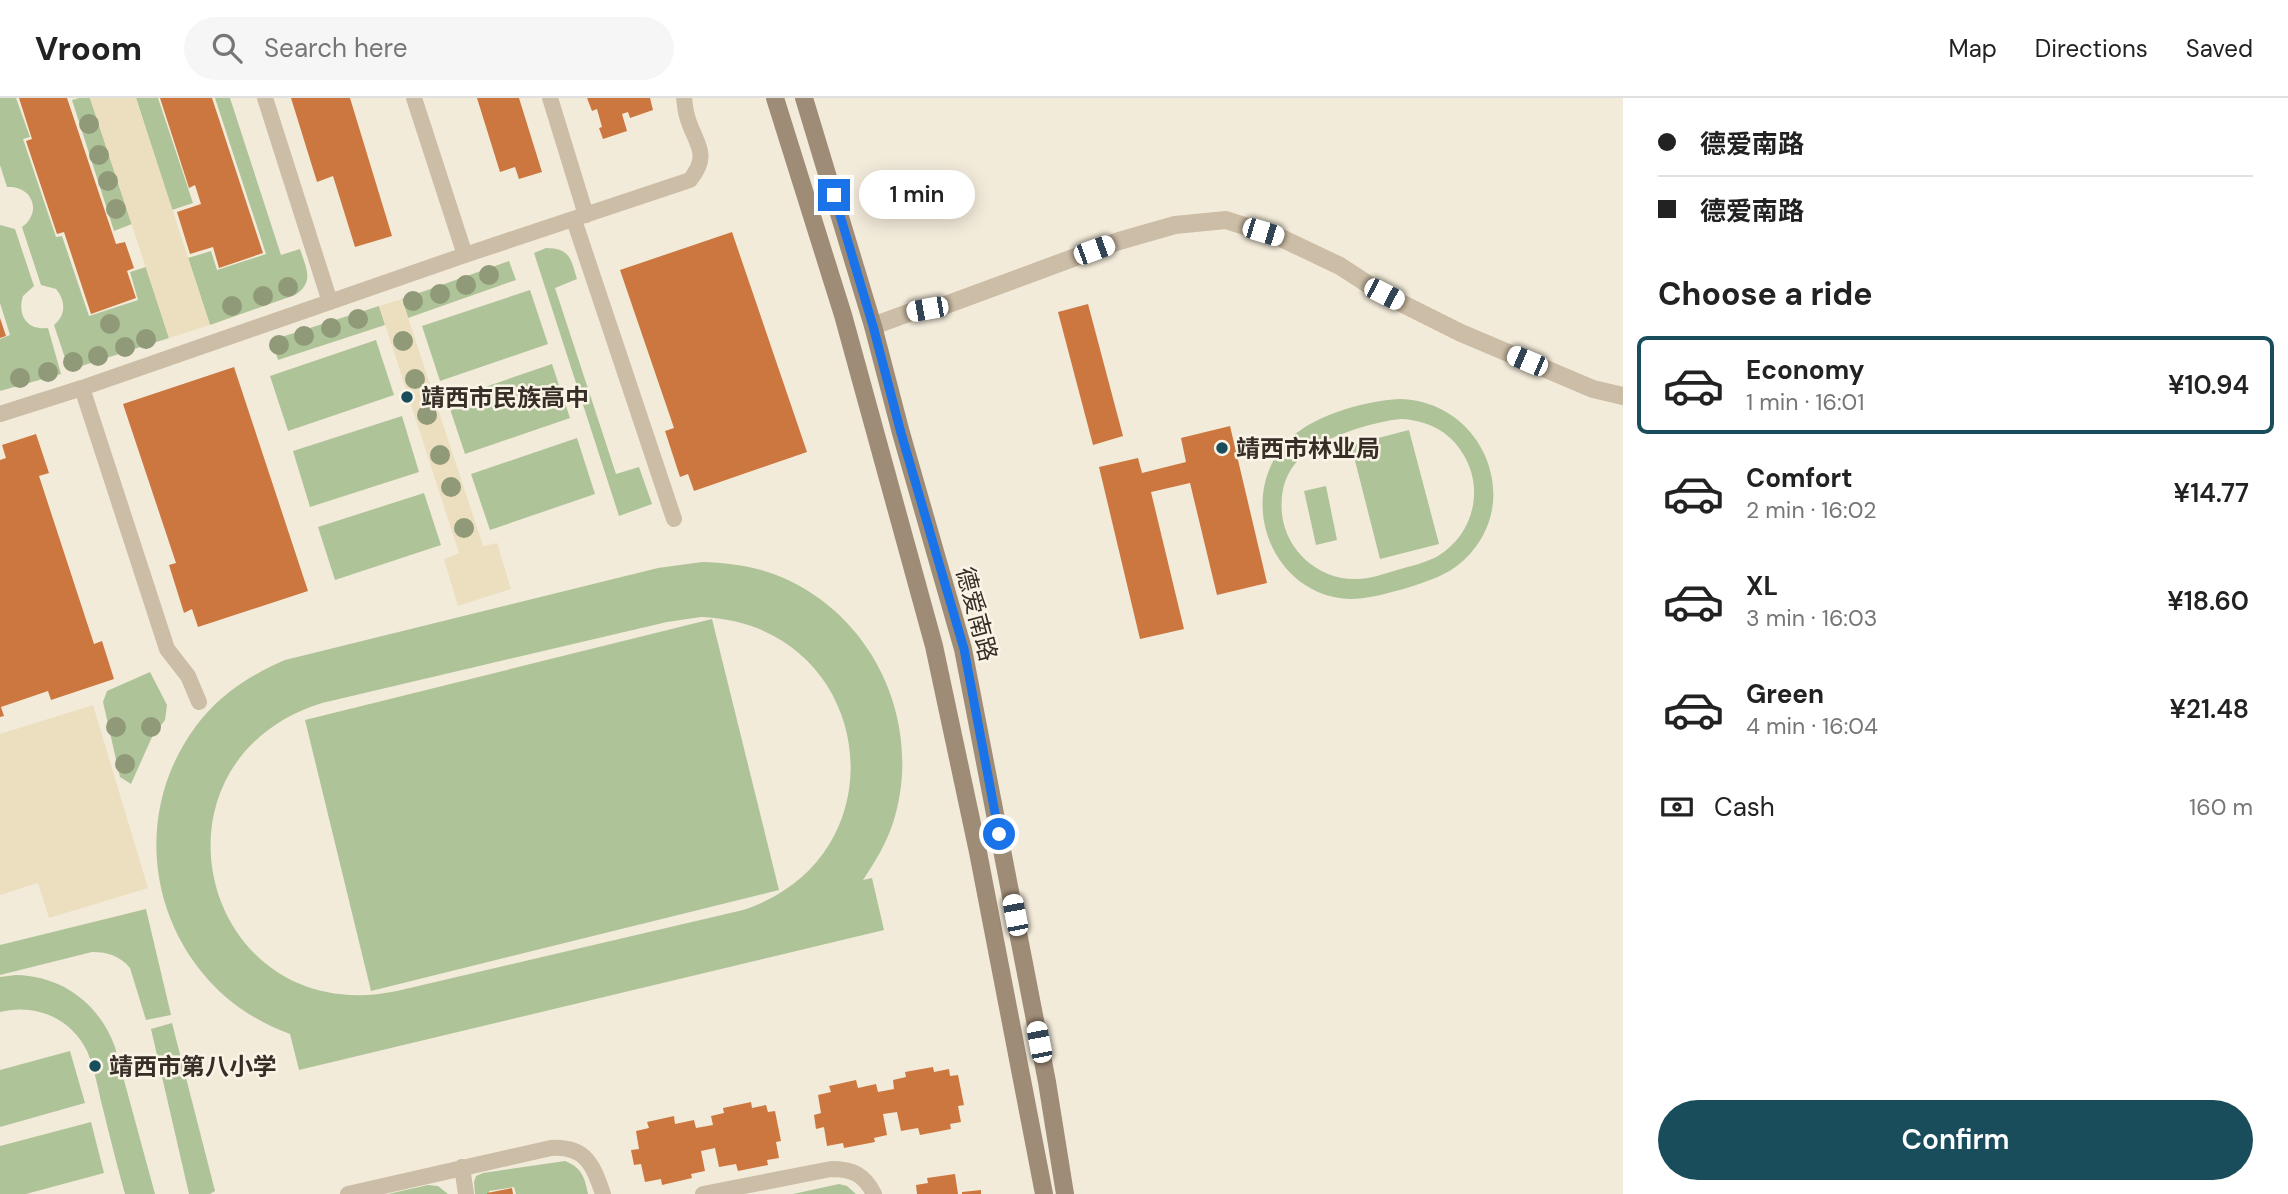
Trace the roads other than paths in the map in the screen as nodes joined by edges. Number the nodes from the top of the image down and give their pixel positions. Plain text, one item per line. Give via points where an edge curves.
1 (265, 98) edge
2 (414, 98) edge
3 (550, 98) edge
4 (684, 98) edge
5 (775, 98) edge
6 (804, 98) edge
7 (580, 218) junction
8 (465, 254) junction
9 (330, 302) junction
10 (873, 326) junction
11 (82, 388) junction
12 (1623, 396) edge
13 (0, 414) edge
14 (674, 519) dead end
15 (199, 702) dead end
16 (462, 1167) junction
17 (738, 1191) edge
18 (348, 1194) edge
19 (466, 1194) edge
20 (603, 1194) edge
21 (704, 1194) edge
22 (874, 1194) edge
23 (1044, 1194) edge
24 (1066, 1194) edge

1 - 9 lane
2 - 8 lane
3 - 7 lane
4 - 7 lane via 702,154 690,180
5 - 23 main road via 843,315 934,646
6 - 10 main road, 德爱南路
7 - 8 lane
7 - 14 lane
8 - 9 lane
9 - 11 lane
10 - 12 street via 943,306 1119,241 1175,225 1226,220 1316,254 1461,333 1593,389
10 - 24 main road, 德爱南路 via 964,649
11 - 13 lane
11 - 15 lane via 167,649 188,676
16 - 18 lane
16 - 19 lane
16 - 20 lane via 567,1147 592,1163
17 - 21 lane
17 - 22 lane via 846,1169 859,1174

